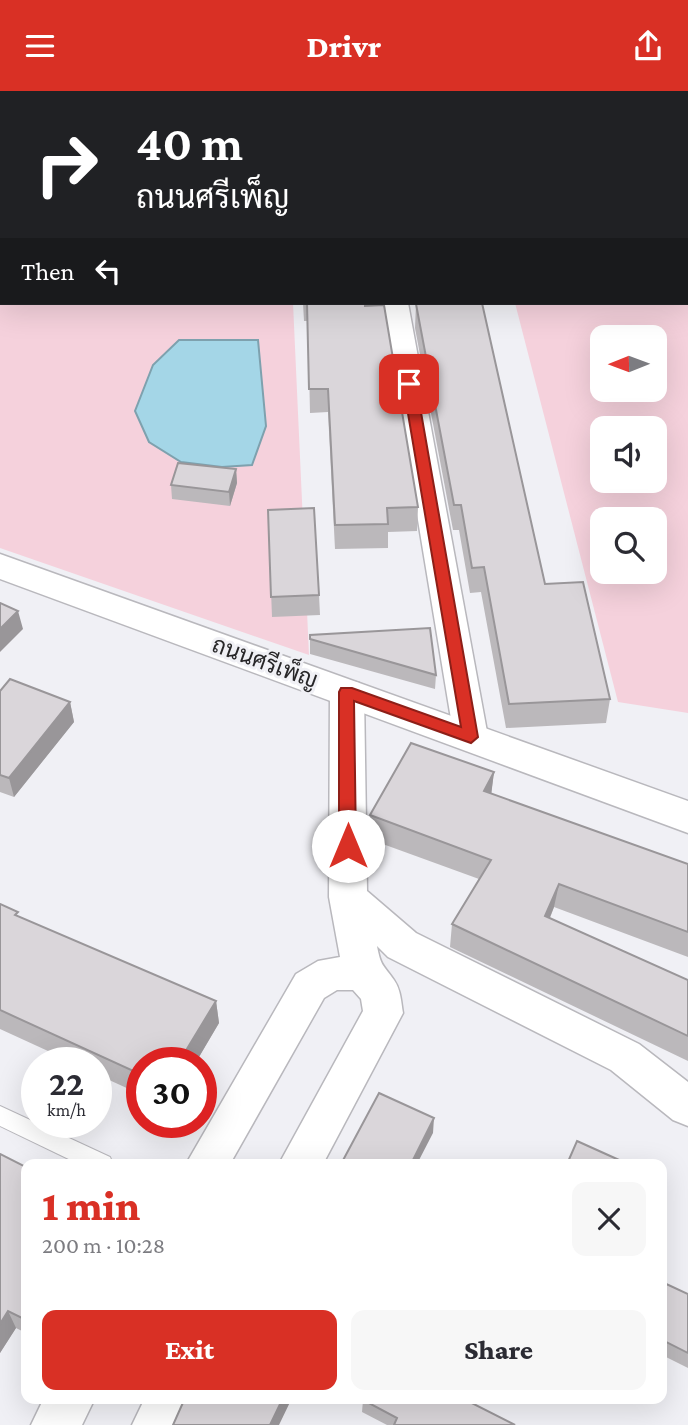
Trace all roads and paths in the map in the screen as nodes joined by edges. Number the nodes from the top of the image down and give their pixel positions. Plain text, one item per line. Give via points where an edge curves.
1 (395, 305) edge
2 (0, 566) edge
3 (347, 692) junction
4 (471, 737) junction
5 (688, 817) edge
6 (348, 897) junction
7 (363, 974) junction
8 (688, 1107) edge
9 (0, 1116) edge
10 (91, 1159) edge
11 (210, 1159) edge
12 (303, 1159) edge
13 (67, 1404) edge
14 (168, 1404) edge
15 (55, 1425) edge
16 (156, 1425) edge

1 - 4 street
2 - 3 main road, ถนนศรีเพ็ญ
3 - 4 main road, ถนนศรีเพ็ญ
3 - 6 street
4 - 5 main road, ถนนศรีเพ็ญ
6 - 7 street
6 - 8 street via 402,945 625,1056
7 - 11 street via 332,973 310,986
7 - 12 street via 380,992 383,1013
9 - 10 lane
13 - 15 street
14 - 16 street

